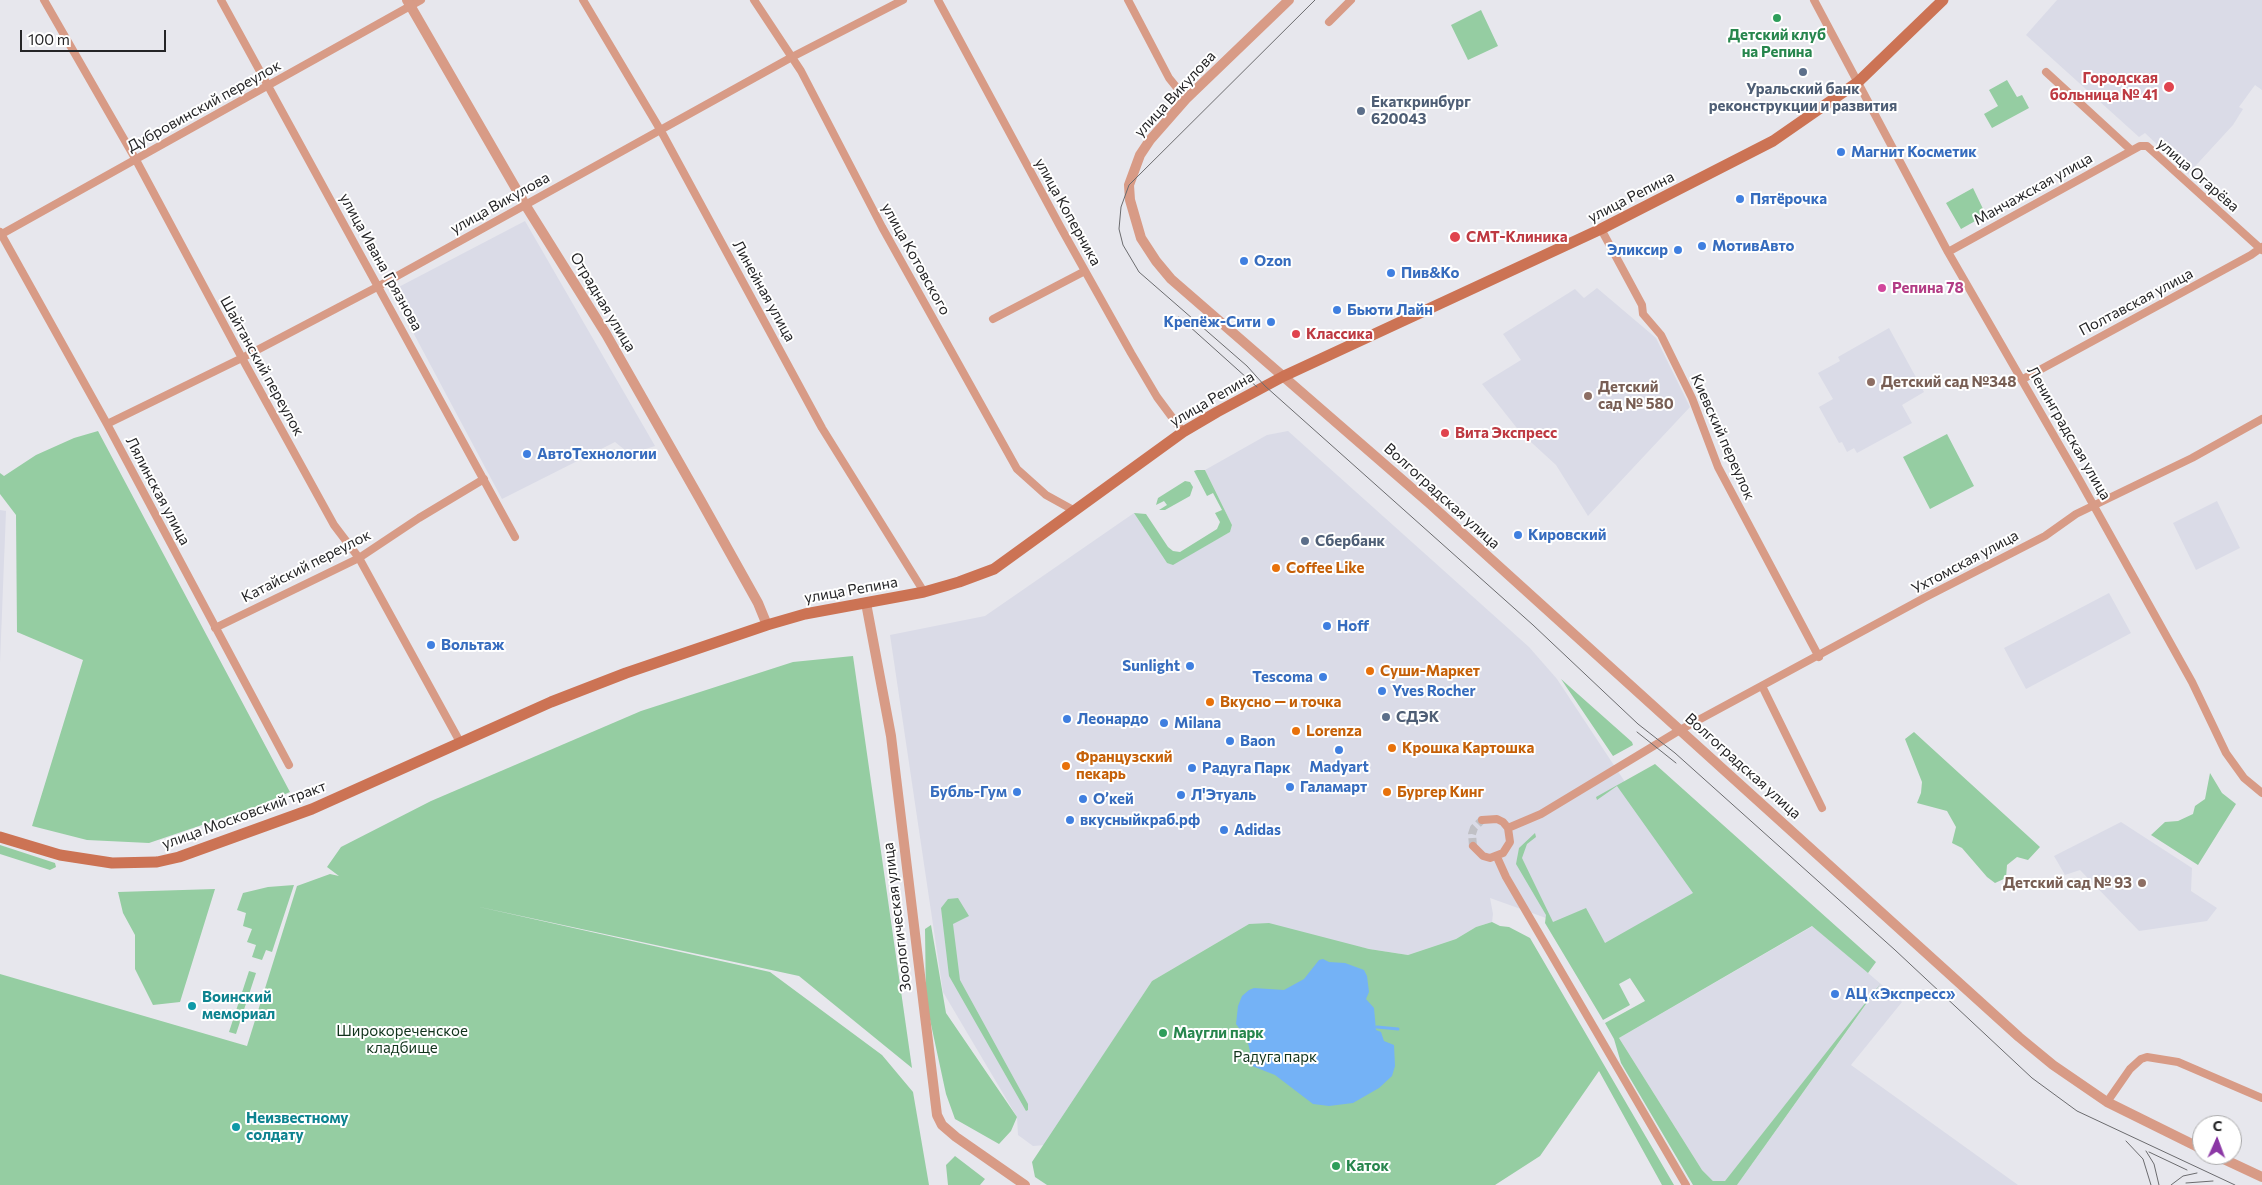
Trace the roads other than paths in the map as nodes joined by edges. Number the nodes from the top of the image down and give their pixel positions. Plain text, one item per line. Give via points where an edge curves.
1 (44, 0) edge
2 (222, 0) edge
3 (421, 0) edge
4 (583, 0) edge
5 (754, 0) edge
6 (903, 0) edge
7 (938, 0) edge
8 (1128, 0) edge
9 (1289, 0) edge
10 (1351, 0) edge
11 (1814, 0) edge
12 (1943, 0) edge
13 (408, 3) edge
14 (1329, 22) dead end
15 (792, 58) junction
16 (2046, 72) dead end
17 (1858, 82) junction
18 (268, 87) junction
19 (1186, 99) junction
20 (661, 131) junction
21 (2131, 150) junction
22 (136, 160) junction
23 (526, 206) junction
24 (1601, 229) junction
25 (0, 234) edge
26 (2261, 249) edge
27 (1948, 252) junction
28 (1085, 271) junction
29 (379, 286) junction
30 (993, 319) dead end
31 (242, 358) junction
32 (1284, 376) junction
33 (2023, 379) junction
34 (2262, 419) edge
35 (107, 424) junction
36 (1183, 432) junction
37 (484, 479) junction
38 (2094, 505) junction
39 (1076, 511) junction
40 (515, 537) dead end
41 (359, 558) junction
42 (924, 592) junction
43 (866, 603) junction
44 (767, 624) junction
45 (215, 628) junction
46 (1819, 657) junction
47 (1762, 686) junction
48 (1680, 730) junction
49 (460, 742) junction
50 (288, 765) dead end
51 (2262, 793) edge
52 (1822, 808) dead end
53 (1482, 820) dead end
54 (1508, 828) junction
55 (0, 837) edge
56 (1473, 846) dead end
57 (1497, 857) junction
58 (2262, 1098) edge
59 (2107, 1102) junction
60 (2192, 1144) edge
61 (2236, 1165) edge
62 (2262, 1177) edge
63 (1025, 1185) edge
64 (1686, 1185) edge

1 - 22 street, Шайтанский переулок
2 - 18 street, улица Ивана Грязнова
3 - 13 street, Дубровинский переулок
4 - 20 street, Линейная улица
5 - 15 street, улица Котовского
6 - 15 street, улица Викулова
7 - 28 street, улица Коперника
8 - 19 street via 1169,78
9 - 19 street, улица Викулова
10 - 14 street
11 - 17 street, Ленинградская улица
12 - 17 main road, улица Репина
13 - 18 street, Дубровинский переулок
13 - 23 street, Отрадная улица
15 - 20 street, улица Викулова
15 - 39 street, улица Котовского via 882,227 1018,469 1046,495
16 - 21 street, улица Огарёва
17 - 24 main road, улица Репина via 1773,141
17 - 27 street, Ленинградская улица
18 - 22 street, Дубровинский переулок
18 - 29 street, улица Ивана Грязнова
19 - 32 street, улица Викулова via 1150,140 1135,166 1129,185 1136,226 1156,261 1171,279
20 - 23 street, улица Викулова
20 - 42 street, Линейная улица via 822,428
21 - 26 street, улица Огарёва via 2147,146
21 - 27 street, Манчажская улица
22 - 25 street, Дубровинский переулок
22 - 31 street, Шайтанский переулок
23 - 29 street, улица Викулова
23 - 44 street, Отрадная улица via 606,334
24 - 32 main road, улица Репина
24 - 46 street, Киевский переулок via 1642,305 1643,314 1661,336 1688,389 1718,467
25 - 35 street, Лялинская улица
26 - 33 street, Полтавская улица
27 - 33 street, Ленинградская улица
28 - 30 street
28 - 36 street, улица Коперника via 1157,397
29 - 31 street, улица Викулова
29 - 37 street, улица Ивана Грязнова
31 - 35 street, улица Викулова
31 - 41 street, Шайтанский переулок via 334,525
32 - 36 main road, улица Репина
32 - 48 street, Волгоградская улица
33 - 38 street, Ленинградская улица
34 - 38 street, Ухтомская улица via 2192,458
35 - 45 street, Лялинская улица
36 - 39 main road, улица Репина
37 - 40 street, улица Ивана Грязнова
37 - 41 street, Катайский переулок
38 - 46 street, Ухтомская улица via 2045,536
38 - 51 street, Ленинградская улица via 2192,682 2234,766
39 - 42 main road, улица Репина via 994,568
41 - 45 street, Катайский переулок
41 - 49 street, Шайтанский переулок
42 - 43 main road, улица Репина
43 - 44 main road, улица Репина
43 - 63 street, Зоологическая улица via 891,736 937,1115 942,1125 956,1137
44 - 49 main road, улица Репина via 626,673
45 - 50 street, Лялинская улица
46 - 47 street, Ухтомская улица
47 - 48 street, Ухтомская улица
47 - 52 street
48 - 54 street, Ухтомская улица via 1541,814
48 - 59 street, Волгоградская улица via 2020,1037 2053,1065
49 - 55 main road, улица Московский тракт via 312,809 157,862 86,860
53 - 54 street via 1497,819
54 - 57 street via 1508,848
56 - 57 street via 1483,856
57 - 64 street
58 - 59 street via 2178,1062 2147,1058 2130,1069
59 - 60 street, Волгоградская улица
61 - 62 street

